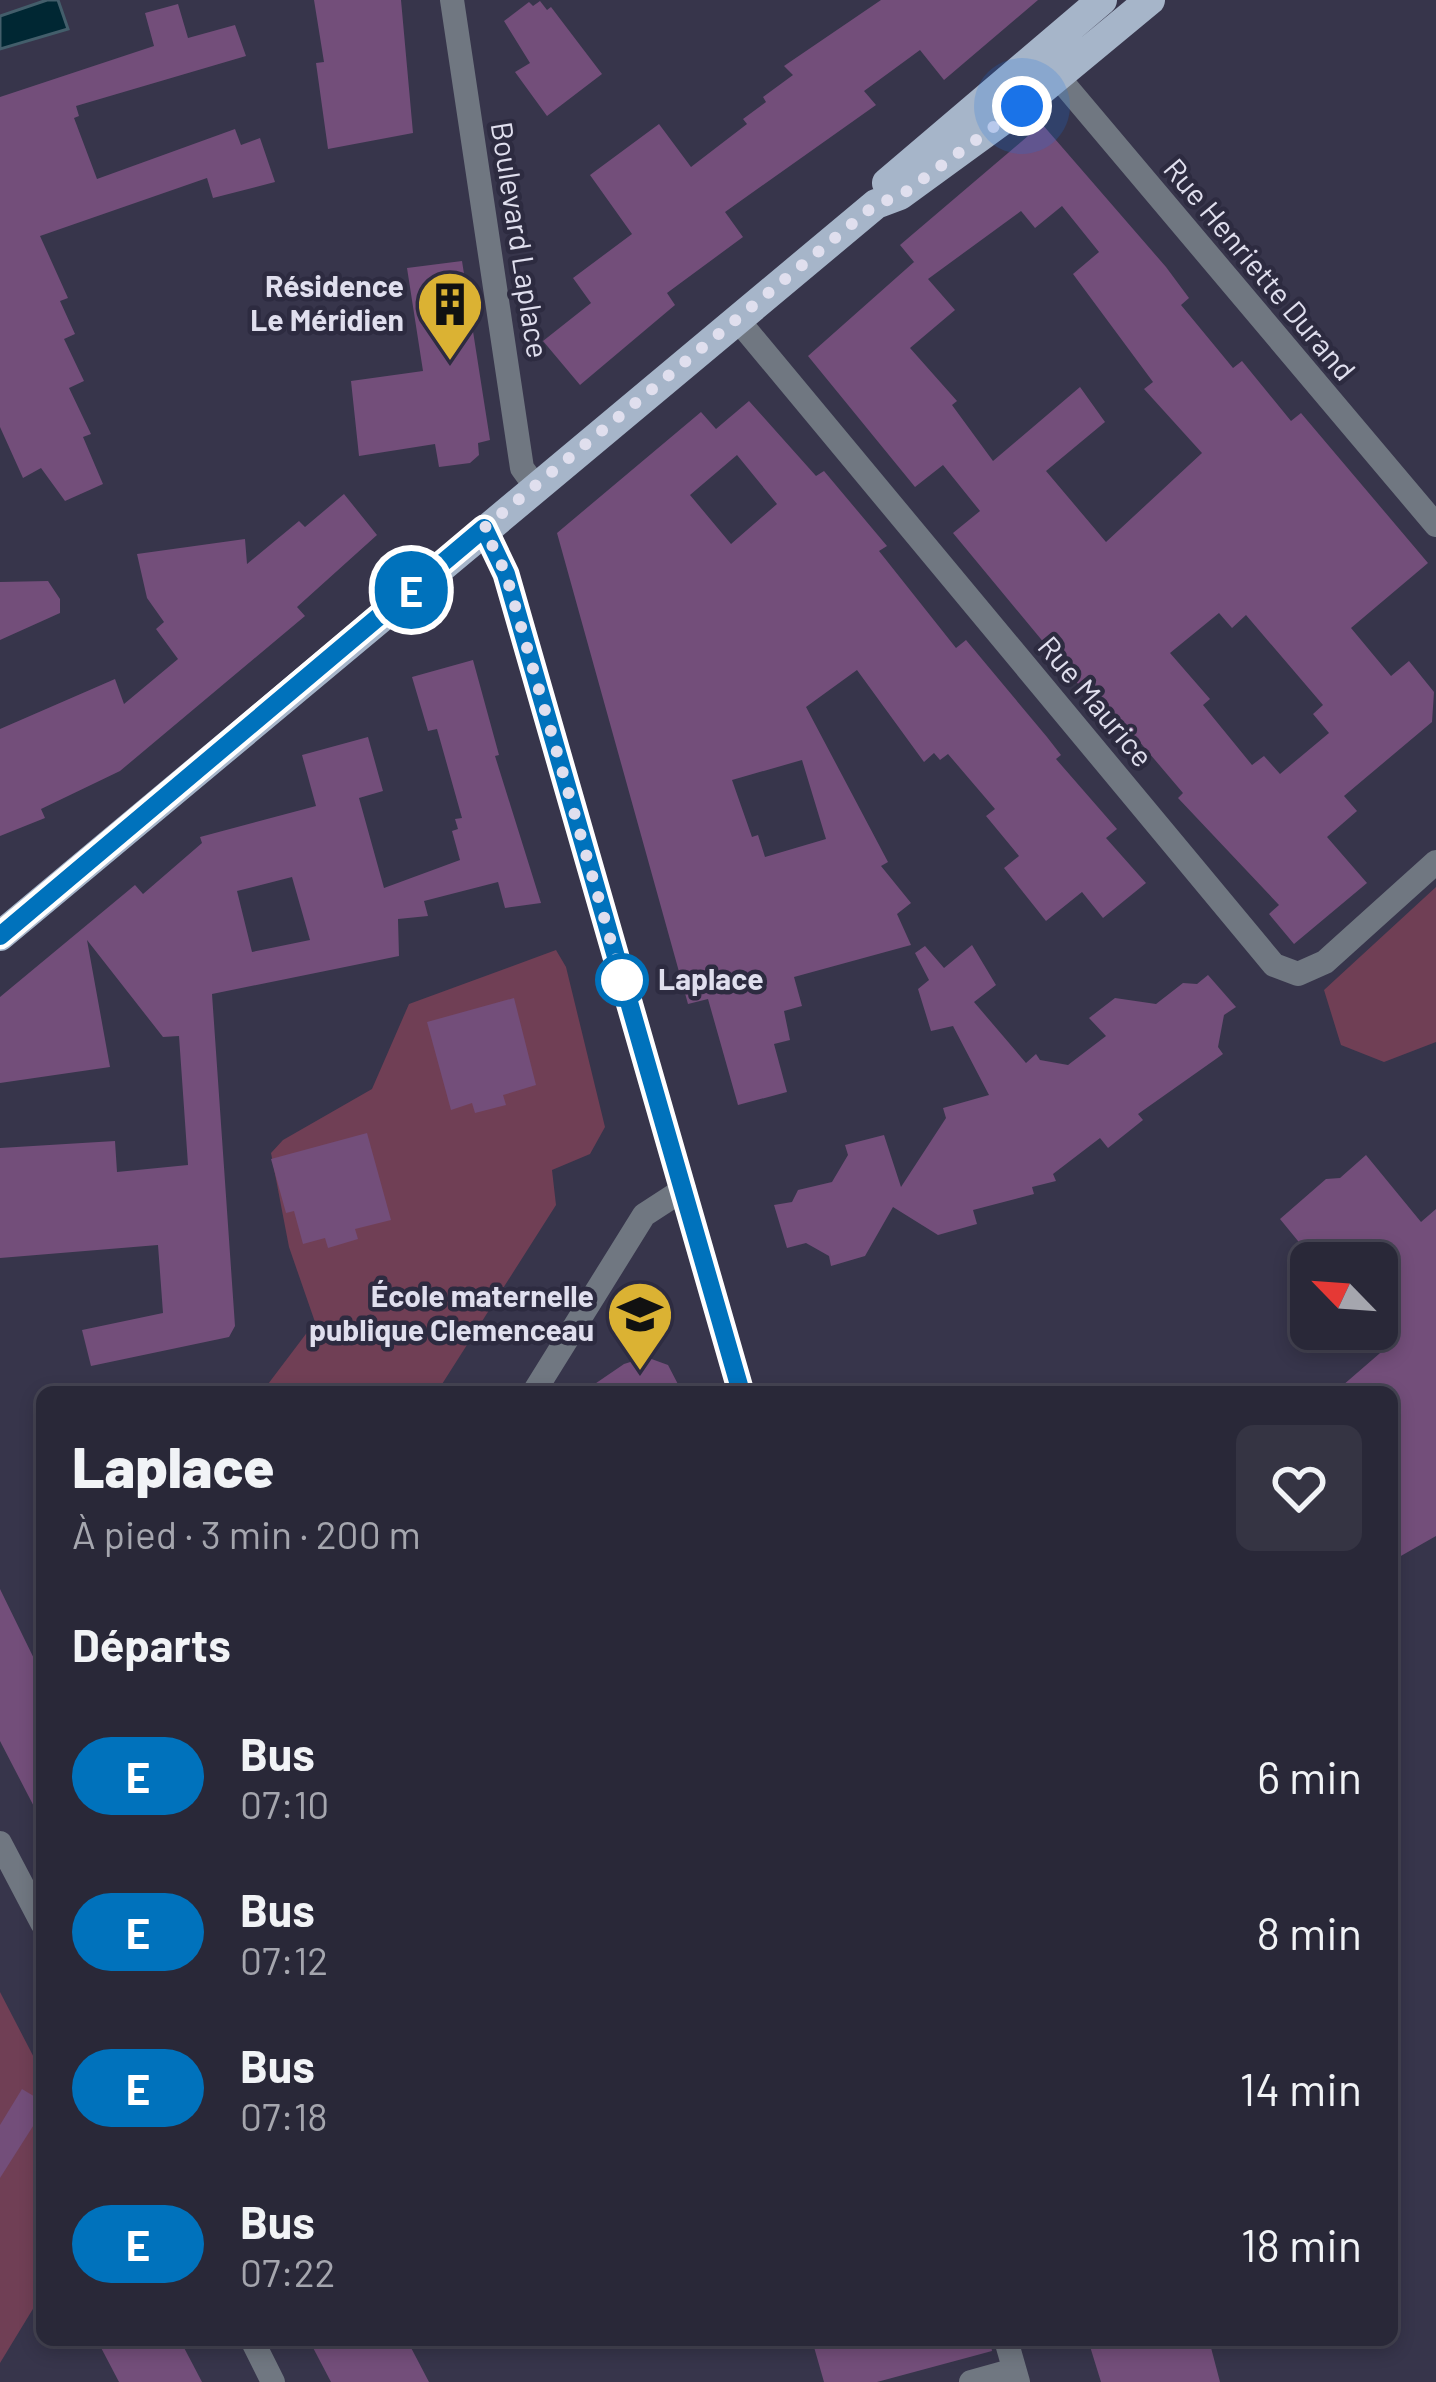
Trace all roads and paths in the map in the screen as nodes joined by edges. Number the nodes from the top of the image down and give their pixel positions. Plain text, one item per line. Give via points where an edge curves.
1 (452, 0) edge
2 (1102, 0) edge
3 (1150, 0) edge
4 (1038, 53) junction
5 (1057, 78) junction
6 (876, 204) junction
7 (737, 319) junction
8 (535, 486) junction
9 (1436, 525) edge
10 (484, 528) junction
11 (1436, 862) edge
12 (0, 936) edge
13 (684, 1189) junction
14 (539, 1386) edge
15 (739, 1386) edge
16 (0, 1844) edge
17 (36, 1912) edge
18 (255, 2346) edge
19 (1008, 2346) edge
20 (1016, 2376) edge
21 (274, 2382) edge
22 (971, 2382) edge

1 - 8 street, Boulevard Laplace via 522,468
2 - 4 main road
3 - 5 main road
4 - 5 street, Rue Henriette Durand
4 - 6 main road via 887,183
5 - 6 main road via 900,196
5 - 9 street, Rue Henriette Durand
6 - 7 main road
7 - 8 main road
7 - 11 street, Rue Maurice via 1274,964 1298,974 1325,962
8 - 10 main road
10 - 12 main road
10 - 13 street via 506,574
13 - 14 street via 644,1214
13 - 15 street
16 - 17 street
18 - 21 street
19 - 20 street
20 - 22 street

